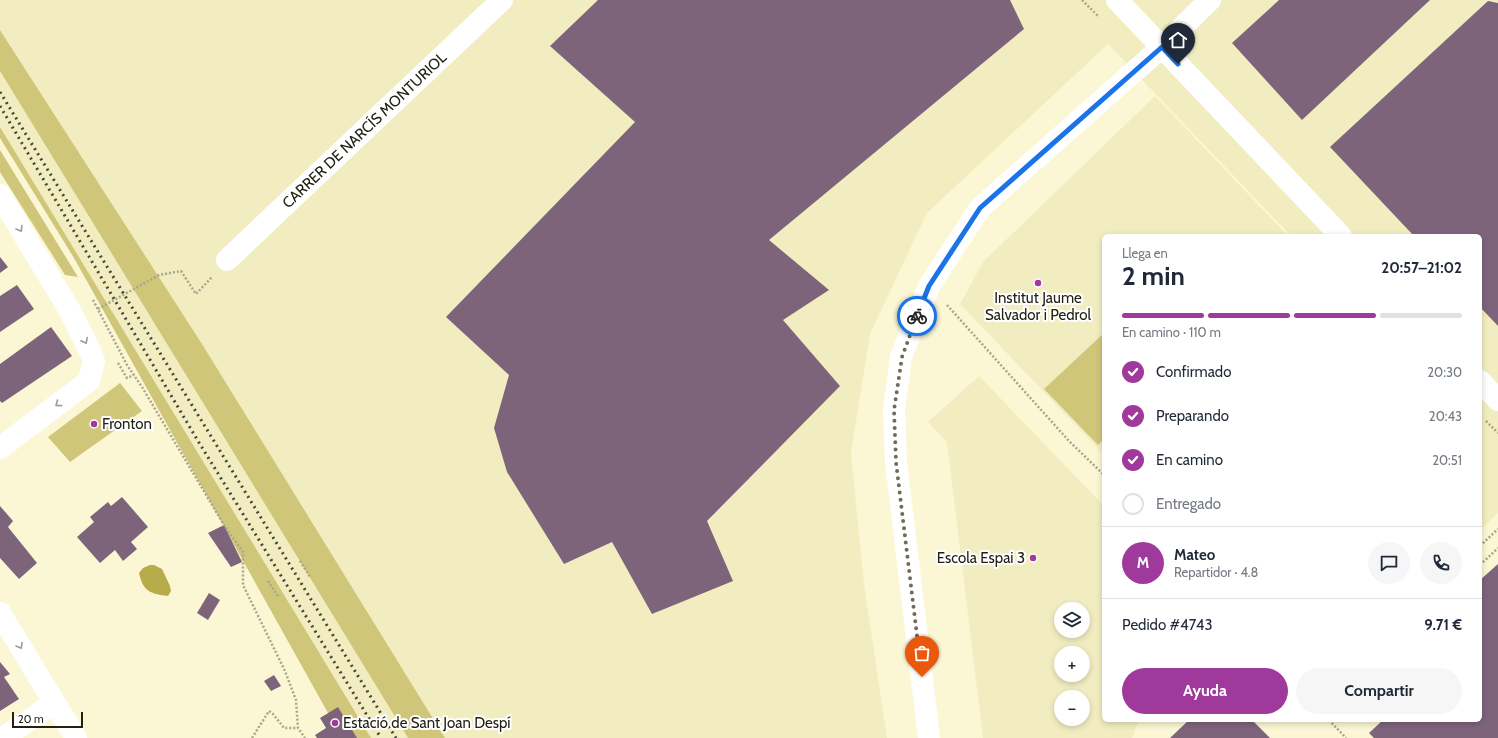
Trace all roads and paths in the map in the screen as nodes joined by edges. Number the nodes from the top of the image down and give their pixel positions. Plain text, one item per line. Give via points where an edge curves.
1 (502, 0) edge
2 (1117, 0) edge
3 (1210, 0) edge
4 (1162, 47) junction
5 (0, 195) edge
6 (1339, 234) edge
7 (227, 260) joint
8 (929, 286) junction
9 (91, 297) dead end
10 (98, 309) junction
11 (134, 375) junction
12 (127, 378) dead end
13 (1482, 383) edge
14 (1498, 400) edge
15 (1484, 419) dead end
16 (1498, 433) edge
17 (0, 448) edge
18 (1102, 472) edge
19 (1498, 529) edge
20 (1482, 544) edge
21 (1498, 548) edge
22 (300, 561) dead end
23 (1482, 563) edge
24 (310, 577) dead end
25 (268, 580) dead end
26 (278, 596) dead end
27 (0, 613) edge
28 (54, 703) junction
29 (1331, 722) edge
30 (298, 728) junction
31 (3, 738) edge
32 (76, 738) edge
33 (252, 738) edge
34 (305, 738) edge
35 (929, 738) edge
36 (1346, 738) edge

1 - 7 street, CARRER DE NARCÍS MONTURIOL
2 - 4 street
3 - 4 street
4 - 6 street
4 - 8 street via 980,208
5 -> 17 street via 70,311 94,361 89,381
7 - 10 path via 196,294 181,271 159,275
8 - 18 path via 1069,441
8 - 35 street via 902,357 894,410 896,462
9 - 10 path
10 - 11 path
11 - 12 path
11 - 30 path via 224,525 243,552 243,584 285,671 296,700
13 - 14 street
15 - 16 path
19 - 20 path
21 - 23 path
22 - 24 path
25 - 26 path
27 -> 28 street
28 - 31 street
28 - 32 street
29 - 36 path
30 - 33 path via 284,728 269,711
30 - 34 path

